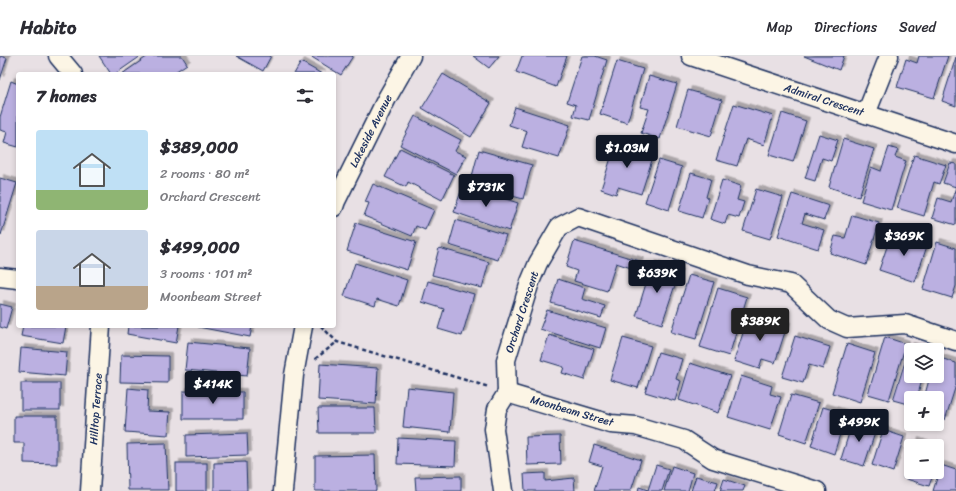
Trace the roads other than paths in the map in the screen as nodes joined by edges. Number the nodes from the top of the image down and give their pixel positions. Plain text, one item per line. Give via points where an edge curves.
1 (58, 56) edge
2 (411, 56) edge
3 (691, 56) edge
4 (889, 56) edge
5 (71, 72) edge
6 (866, 114) junction
7 (956, 144) edge
8 (336, 201) edge
9 (0, 277) edge
10 (16, 279) edge
11 (101, 328) edge
12 (302, 328) edge
13 (956, 341) edge
14 (507, 393) junction
15 (90, 491) edge
16 (283, 491) edge
17 (503, 491) edge
18 (817, 491) edge

1 - 5 street
2 - 8 street, Lakeside Avenue via 387,98
3 - 6 street, Admiral Crescent
4 - 6 street
6 - 7 street, Admiral Crescent
9 - 10 street
11 - 15 street, Hilltop Terrace
12 - 16 street via 294,375
13 - 14 street, Orchard Crescent via 905,324 847,328 829,320 791,284 748,275 578,217 559,227 538,262 506,360
14 - 17 street via 497,409 494,429
14 - 18 street, Moonbeam Street via 611,424 636,426 684,440 713,459

